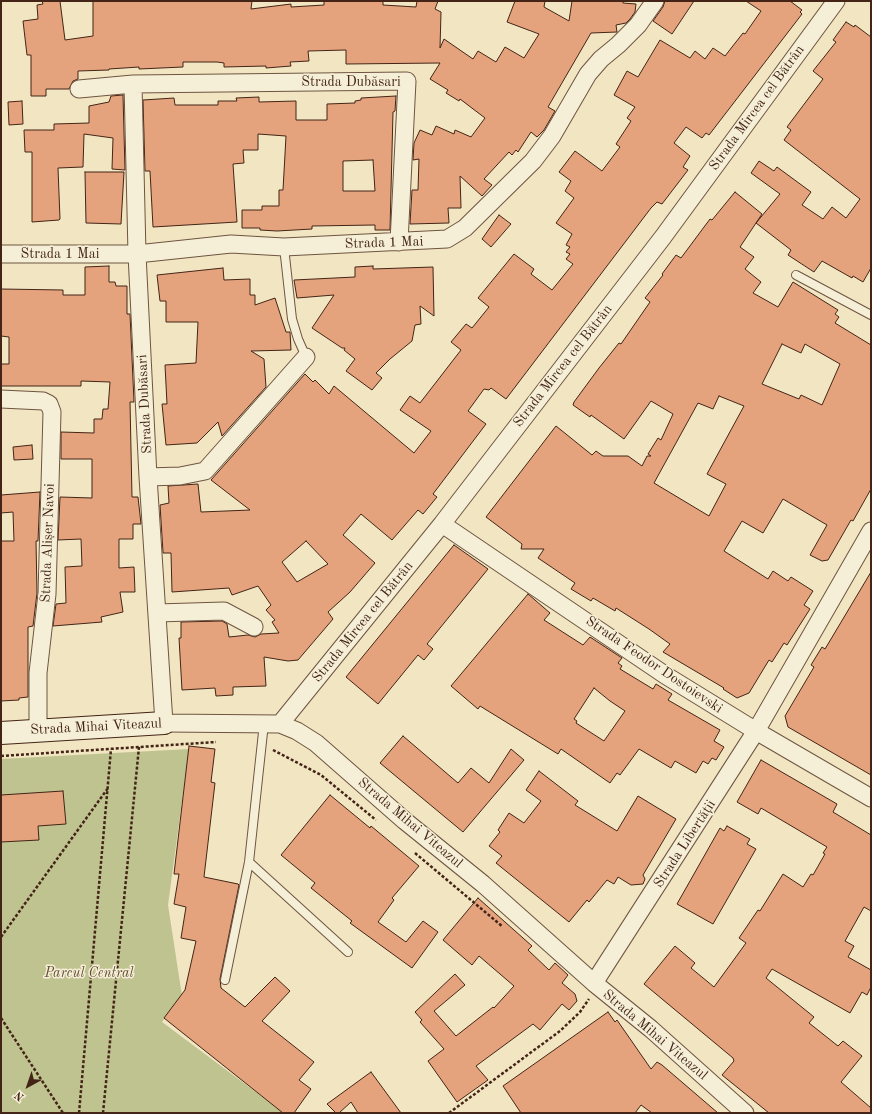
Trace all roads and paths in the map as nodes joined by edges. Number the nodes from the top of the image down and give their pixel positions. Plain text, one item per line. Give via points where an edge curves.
1 (655, 1) edge
2 (836, 1) edge
3 (133, 84) junction
4 (79, 89) dead end
5 (399, 242) junction
6 (284, 247) junction
7 (1, 254) edge
8 (137, 254) junction
9 (796, 275) dead end
10 (871, 315) edge
11 (306, 357) joint
12 (1, 399) edge
13 (148, 477) junction
14 (442, 524) junction
15 (871, 531) edge
16 (157, 613) junction
17 (254, 627) dead end
18 (164, 723) junction
19 (136, 724) junction
20 (272, 724) junction
21 (38, 730) junction
22 (756, 731) junction
23 (1, 733) edge
24 (223, 742) dead end
25 (139, 747) junction
26 (268, 747) dead end
27 (112, 749) junction
28 (1, 756) edge
29 (109, 787) junction
30 (871, 798) edge
31 (376, 821) dead end
32 (413, 851) dead end
33 (249, 862) junction
34 (504, 928) dead end
35 (1, 937) edge
36 (348, 952) dead end
37 (225, 980) dead end
38 (589, 992) junction
39 (1, 1018) edge
40 (62, 1113) edge
41 (79, 1113) edge
42 (103, 1113) edge
43 (449, 1113) edge
44 (745, 1113) edge

1 - 5 street, Strada 1 Mai via 638,25 601,58 588,74 545,147 465,228 447,239
2 - 14 street, Strada Mircea cel Bătrân via 663,237
3 - 4 street, Strada Dubăsari
3 - 5 street, Strada Dubăsari via 407,81
3 - 8 street, Strada Dubăsari
5 - 6 street, Strada 1 Mai
6 - 8 street, Strada 1 Mai via 231,244
6 - 11 lane via 292,319
7 - 8 street, Strada 1 Mai
8 - 13 street, Strada Dubăsari
9 - 10 lane
11 - 13 street via 205,471 180,476
12 - 21 street, Strada Alișer Navoi via 43,401 52,412 47,594 38,673
13 - 16 street, Strada Dubăsari
14 - 20 street, Strada Mircea cel Bătrân
14 - 22 street, Strada Fеodor Dostoievski via 666,675
15 - 22 street, Strada Libertății
16 - 17 street via 224,611
16 - 18 street, Strada Dubăsari
18 - 19 street, Strada Mihai Viteazul
18 - 20 street, Strada Mihai Viteazul
19 - 21 street, Strada Mihai Viteazul
19 - 25 path
20 - 33 lane
20 - 38 street, Strada Mihai Viteazul via 297,731 316,743 405,821 483,884
21 - 23 street, Strada Mihai Viteazul
22 - 30 street, Strada Fеodor Dostoievski
22 - 38 street, Strada Libertății
24 - 25 path
25 - 27 path
25 - 42 path
26 - 31 path via 322,775
27 - 28 path
27 - 29 path
29 - 35 path
29 - 41 path
32 - 34 path
33 - 36 lane
33 - 37 lane
38 - 43 path via 580,1012 560,1031
38 - 44 street, Strada Mihai Viteazul via 651,1029
39 - 40 path

